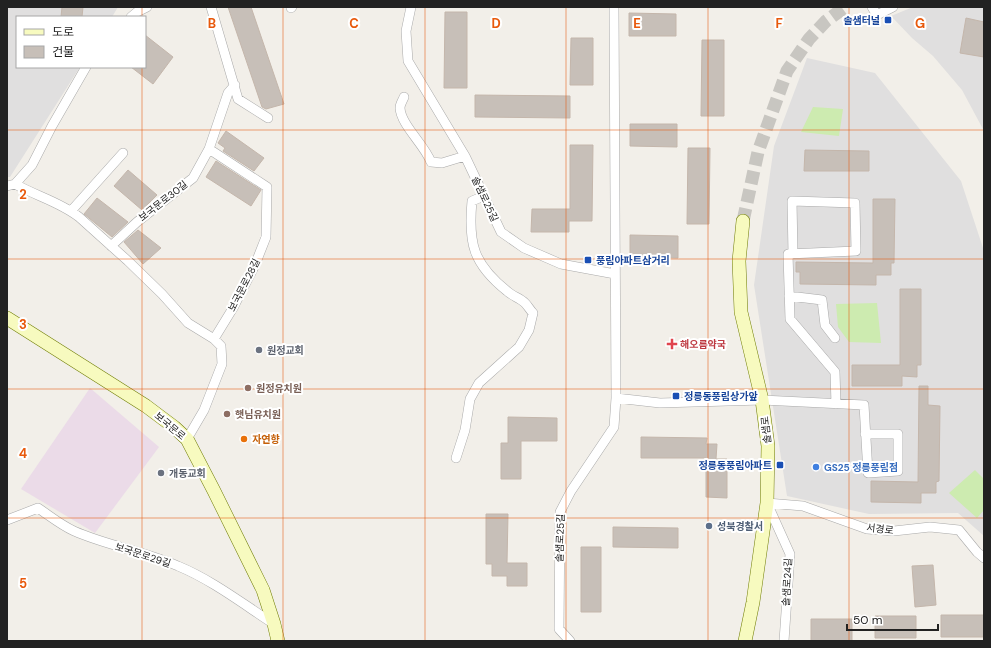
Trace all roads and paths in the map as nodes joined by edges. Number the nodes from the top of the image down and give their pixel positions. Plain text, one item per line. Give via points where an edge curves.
1 (147, 7) edge
2 (211, 7) edge
3 (411, 7) edge
4 (614, 7) edge
5 (872, 7) edge
6 (893, 7) edge
7 (132, 16) edge
8 (85, 68) edge
9 (234, 85) junction
10 (404, 97) dead end
11 (268, 118) dead end
12 (209, 149) junction
13 (123, 153) dead end
14 (464, 156) junction
15 (11, 185) edge
16 (484, 196) junction
17 (71, 211) junction
18 (743, 221) tunnel mouth
19 (111, 246) junction
20 (793, 254) junction
21 (615, 274) junction
22 (789, 296) junction
23 (7, 318) edge
24 (835, 338) dead end
25 (214, 339) junction
26 (616, 398) junction
27 (762, 400) junction
28 (836, 404) junction
29 (865, 434) junction
30 (187, 439) junction
31 (456, 458) dead end
32 (767, 503) junction
33 (7, 520) edge
34 (984, 558) edge
35 (274, 624) junction
36 (278, 641) edge
37 (570, 641) edge
38 (745, 641) edge
39 (784, 641) edge

1 - 7 street
2 - 9 street
3 - 14 street, 솔샘로25길 via 406,31 408,61
4 - 21 street
5 - 6 street via 877,15
8 - 15 street via 32,165
9 - 11 street via 238,99
9 - 12 street, 보국문로30길 via 228,93
10 - 14 street via 400,106 402,118 427,152 430,162 442,163
12 - 19 street, 보국문로30길 via 193,178
12 - 25 street, 보국문로28길 via 267,187 268,196 266,237 255,265
13 - 17 street
14 - 16 street, 솔샘로25길
15 - 17 street
16 - 21 street, 솔샘로25길 via 501,232 524,248 561,264
16 - 31 street via 472,201 472,243 483,269 533,313 529,330 519,347 479,383 470,399
17 - 19 street
18 - 27 street, 솔샘로 via 739,261 740,312
19 - 25 street via 162,294 188,323
20 - 20 street via 856,251 855,203 792,201
20 - 22 street via 788,254
21 - 26 street, 솔샘로25길
22 - 24 street via 822,300 825,325
22 - 28 street via 790,320 835,372
23 - 30 street, 보국문로 via 146,406
25 - 30 street via 222,346 222,364 204,410
26 - 27 street via 660,403
26 - 37 street, 솔샘로25길 via 614,427 560,512 559,629
27 - 28 street
27 - 32 street, 솔샘로 via 768,446
28 - 29 street via 864,405
29 - 29 street via 868,473 898,471 898,434
30 - 35 street, 보국문로 via 263,590
32 - 34 street, 서경로 via 803,506 867,529 894,531 930,527 959,530
32 - 38 street, 솔샘로
32 - 39 street, 솔샘로24길 via 790,554
33 - 35 street, 보국문로29길 via 38,508 73,531 178,566
35 - 36 street, 보국문로

